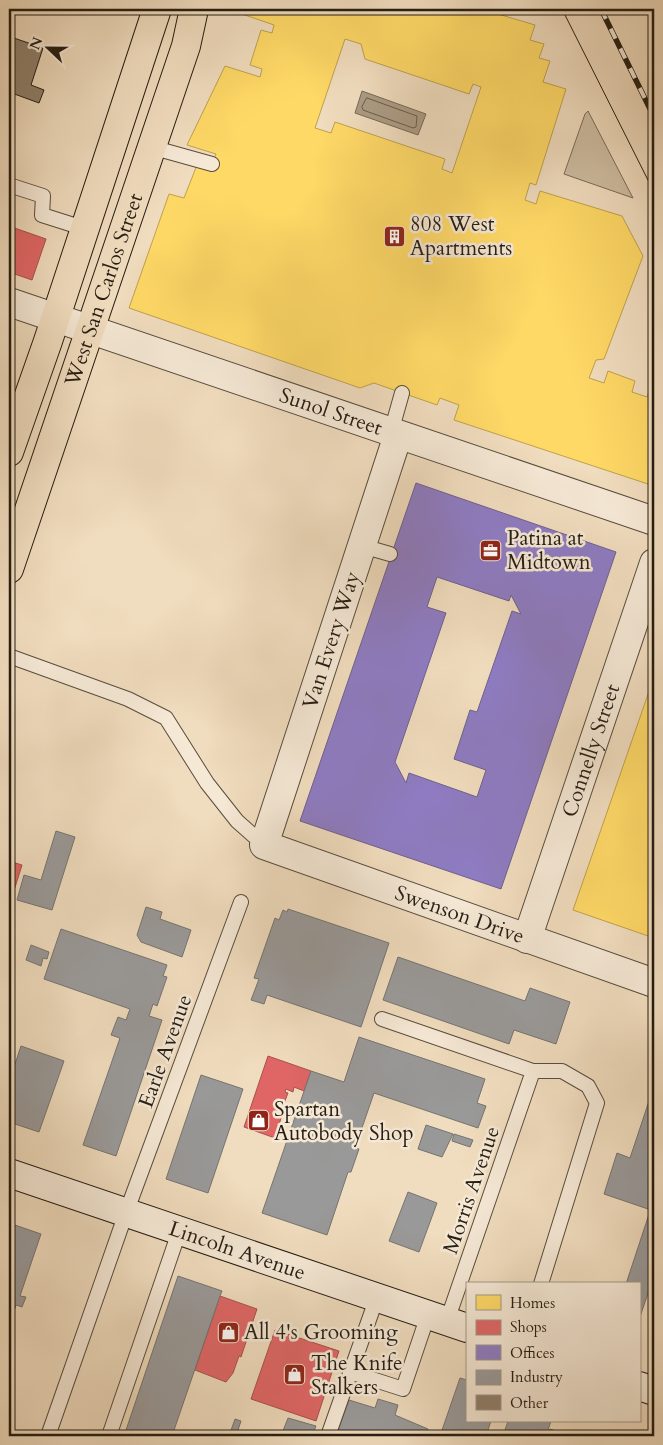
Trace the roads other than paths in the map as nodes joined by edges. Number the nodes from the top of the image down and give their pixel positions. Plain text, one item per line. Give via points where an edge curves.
1 (157, 9) edge
2 (194, 9) edge
3 (203, 9) edge
4 (186, 46) junction
5 (150, 147) junction
6 (212, 164) dead end
7 (9, 185) edge
8 (83, 228) junction
9 (9, 302) edge
10 (55, 317) junction
11 (91, 330) junction
12 (402, 393) dead end
13 (394, 433) junction
14 (9, 452) edge
15 (654, 521) edge
16 (362, 546) junction
17 (390, 554) dead end
18 (654, 563) edge
19 (9, 569) edge
20 (9, 656) edge
21 (264, 845) junction
22 (241, 902) dead end
23 (527, 939) junction
24 (654, 983) edge
25 (382, 1019) dead end
26 (533, 1071) junction
27 (9, 1172) edge
28 (126, 1213) junction
29 (179, 1232) junction
30 (542, 1282) edge
31 (377, 1297) junction
32 (447, 1321) edge
33 (350, 1372) junction
34 (48, 1436) edge
35 (109, 1436) edge
36 (328, 1436) edge

1 - 8 main road, West San Carlos Street
2 - 4 main road, West San Carlos Street
3 - 4 lane
4 - 5 main road, West San Carlos Street
5 - 6 lane
5 - 11 main road, West San Carlos Street
7 - 8 lane via 43,196 42,215
8 - 10 main road, West San Carlos Street
9 - 10 street, Sunol Street
10 - 11 street, Sunol Street
10 - 14 main road, West San Carlos Street
11 - 13 street, Sunol Street
11 - 19 main road, West San Carlos Street
12 - 13 lane
13 - 15 street, Sunol Street
13 - 16 street, Van Every Way
16 - 17 lane
16 - 21 street, Van Every Way
18 - 23 street, Connelly Street
20 - 21 lane via 128,699 166,718 207,783 237,822
21 - 23 street, Swenson Drive
22 - 28 lane, Earle Avenue
23 - 24 street, Swenson Drive
25 - 26 lane
26 - 30 lane via 562,1071 588,1086 598,1103
26 - 32 lane, Morris Avenue
27 - 28 street, Lincoln Avenue
28 - 29 street, Lincoln Avenue
28 - 34 lane, Earle Avenue
29 - 31 street, Lincoln Avenue
29 - 35 lane
31 - 32 street, Lincoln Avenue
31 - 33 lane
32 - 33 lane, Morris Avenue via 403,1389
33 - 36 lane

